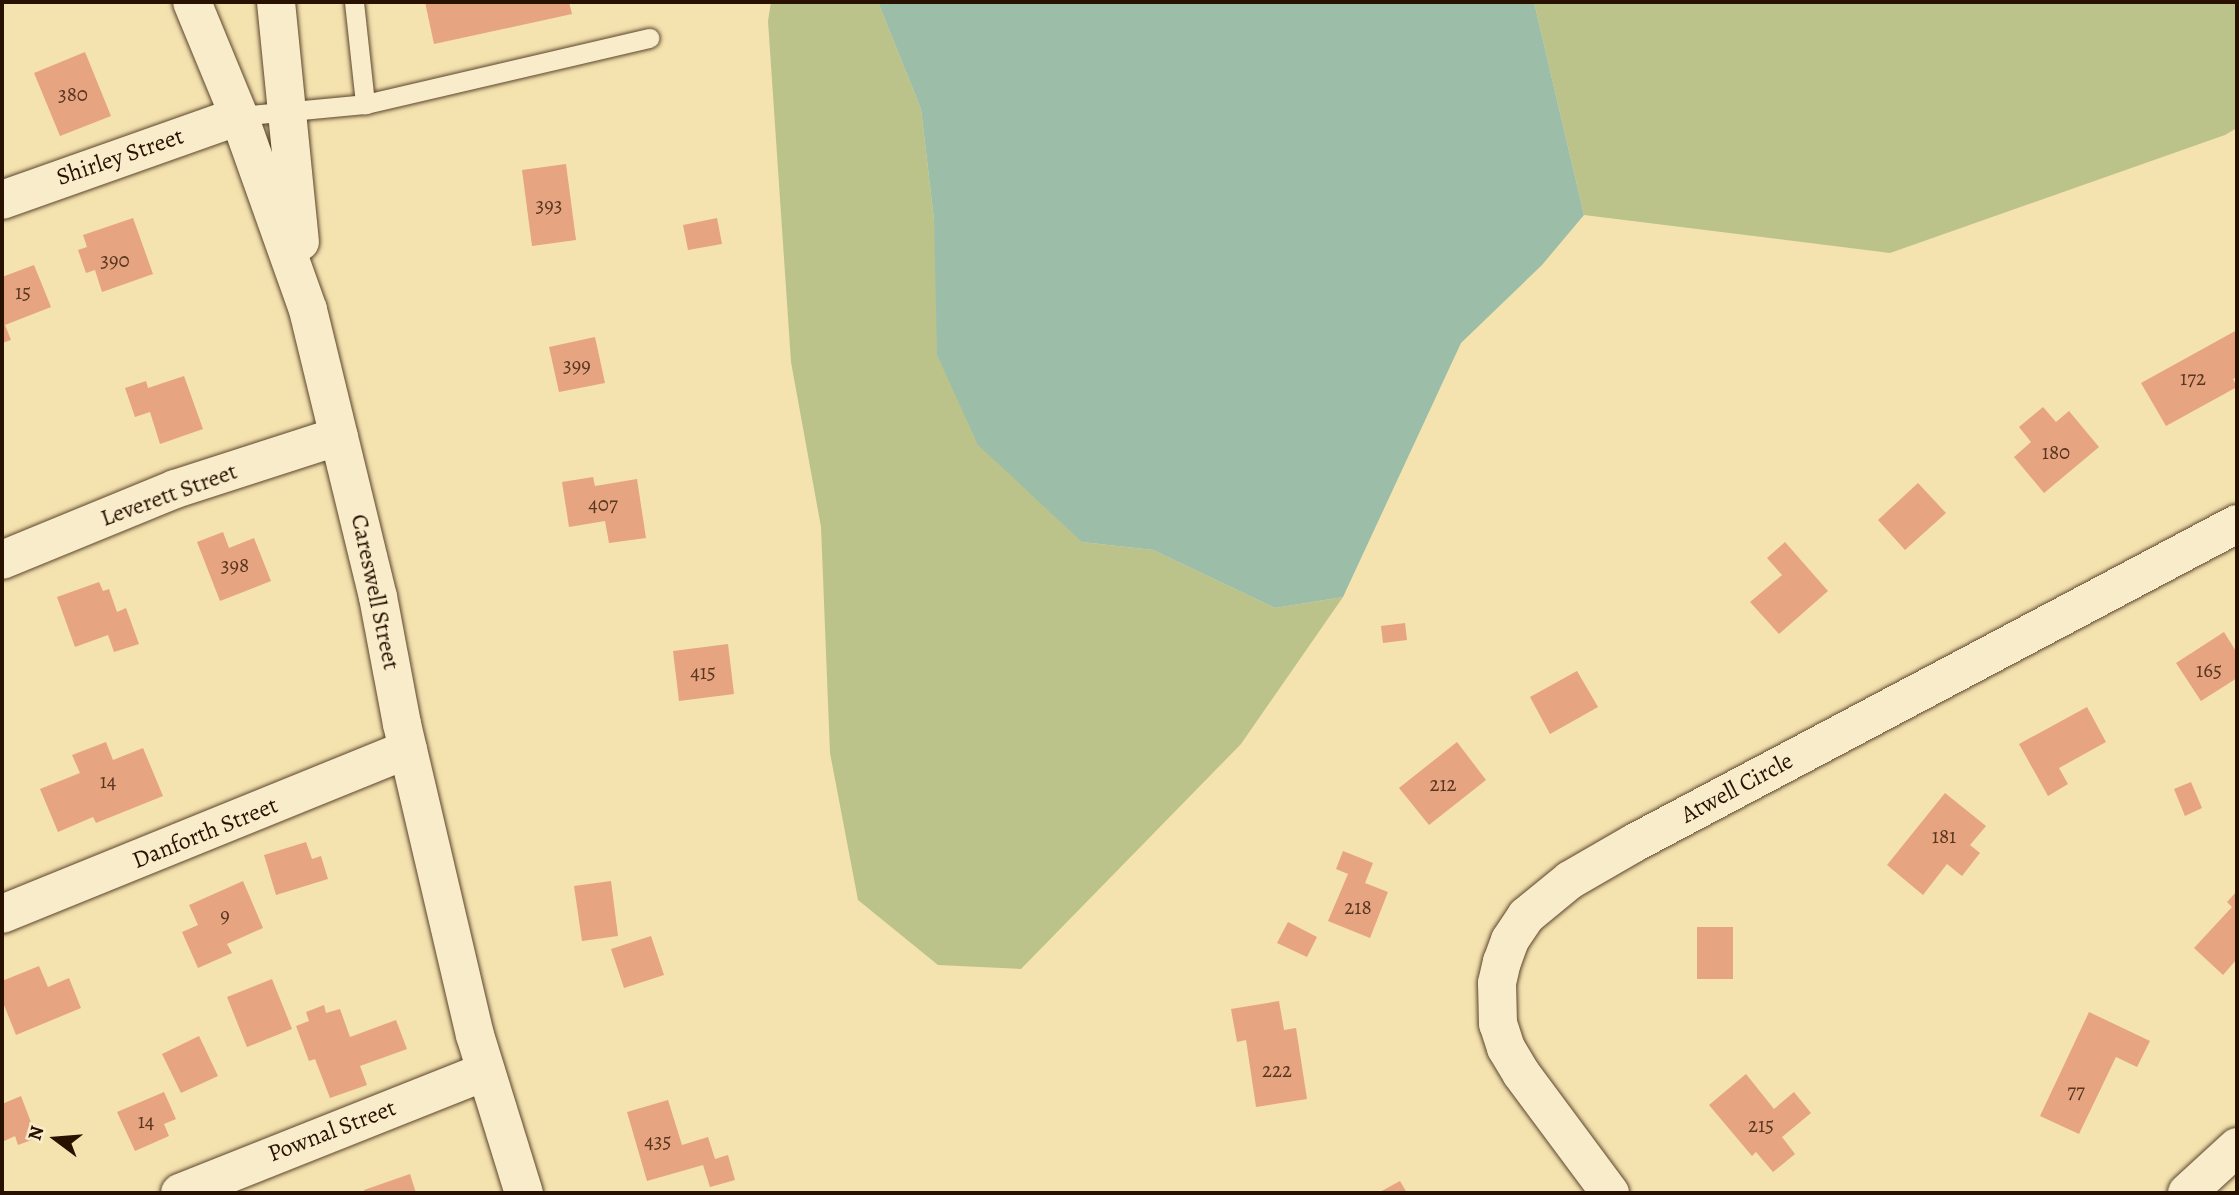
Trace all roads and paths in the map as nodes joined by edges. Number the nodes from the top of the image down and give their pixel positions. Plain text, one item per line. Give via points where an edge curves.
1 (192, 2) edge
2 (276, 2) edge
3 (354, 2) edge
4 (649, 38) dead end
5 (365, 104) junction
6 (285, 112) junction
7 (239, 116) junction
8 (2, 200) edge
9 (308, 310) junction
10 (339, 436) junction
11 (2237, 524) edge
12 (2, 560) edge
13 (408, 749) junction
14 (2, 914) edge
15 (486, 1071) junction
16 (2237, 1147) edge
17 (180, 1193) edge
18 (524, 1193) edge
19 (1610, 1193) edge
20 (2186, 1193) edge

1 - 7 street, Careswell Street
2 - 6 street
3 - 5 lane
4 - 5 lane
5 - 6 lane
6 - 7 lane
6 - 9 street
7 - 8 street, Shirley Street
7 - 9 street, Careswell Street
9 - 10 street, Careswell Street
10 - 12 street, Leverett Street via 175,489
10 - 13 street, Careswell Street
11 - 19 street, Atwell Circle via 1633,843 1570,880 1526,916 1510,940 1497,983 1499,1024 1506,1048
13 - 14 street, Danforth Street
13 - 15 street, Careswell Street
15 - 17 street, Pownal Street
15 - 18 street, Careswell Street
16 - 20 street

